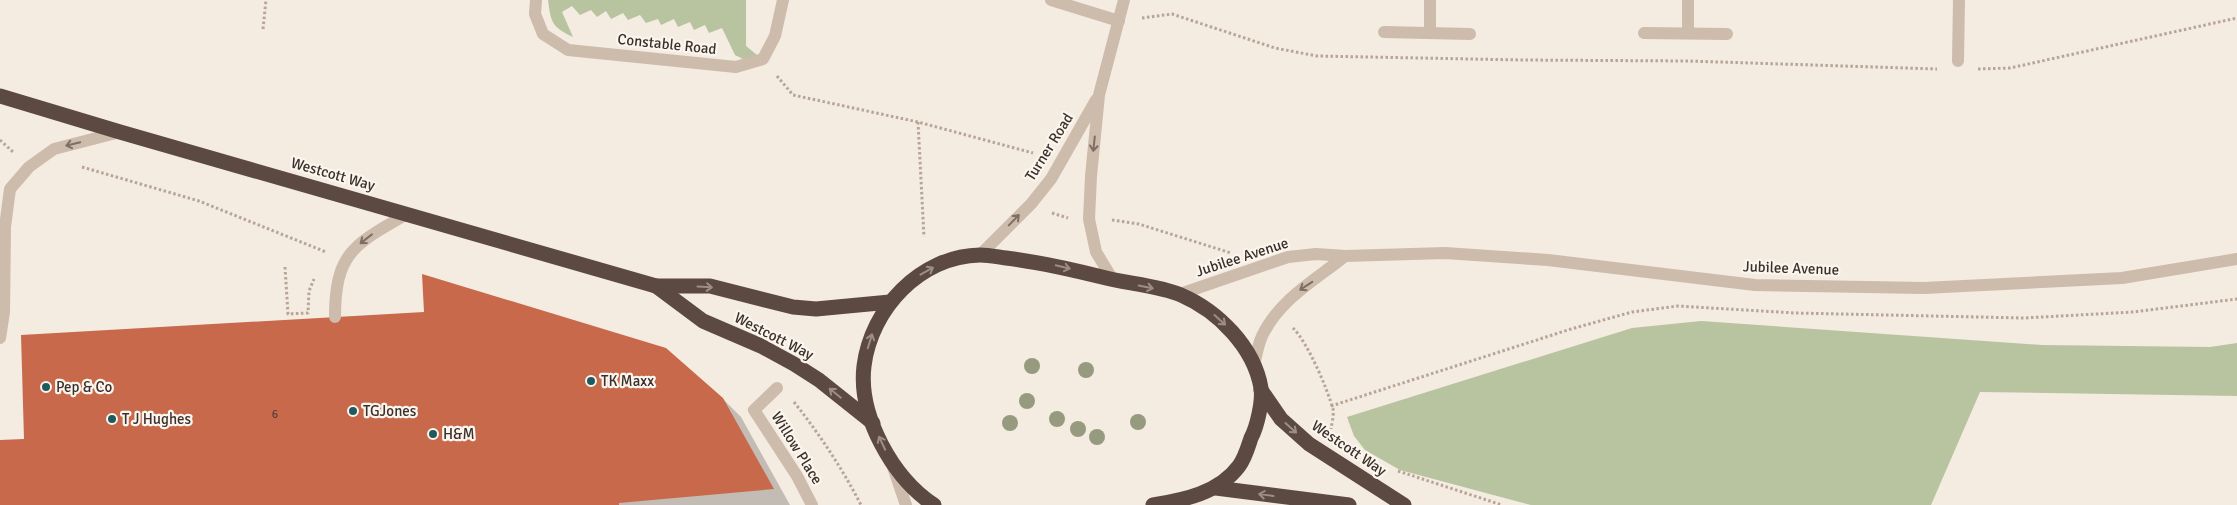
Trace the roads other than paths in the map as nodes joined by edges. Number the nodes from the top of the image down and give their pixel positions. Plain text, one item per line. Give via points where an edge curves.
1 (536, 0) edge
2 (783, 0) edge
3 (1051, 0) edge
4 (1124, 0) edge
5 (1430, 0) edge
6 (1688, 0) edge
7 (1959, 0) edge
8 (1119, 20) junction
9 (1384, 32) dead end
10 (1430, 33) junction
11 (1644, 33) dead end
12 (1470, 34) dead end
13 (1688, 34) junction
14 (1727, 34) dead end
15 (1958, 61) dead end
16 (1099, 95) junction
17 (0, 96) edge
18 (120, 132) junction
19 (5, 185) edge
20 (408, 214) junction
21 (980, 255) junction
22 (1344, 256) junction
23 (2237, 259) edge
24 (1112, 280) junction
25 (656, 286) junction
26 (1180, 294) junction
27 (890, 302) junction
28 (335, 317) dead end
29 (0, 338) edge
30 (1254, 366) junction
31 (777, 388) dead end
32 (1262, 390) junction
33 (873, 423) junction
34 (892, 464) junction
35 (1216, 488) junction
36 (812, 505) edge
37 (906, 505) edge
38 (934, 505) edge
39 (1153, 505) edge
40 (1349, 505) edge
41 (1404, 505) edge

1 - 2 street, Constable Road via 535,14 543,34 568,50 736,67 763,59 775,36
3 - 8 street
4 - 8 street, Turner Road
5 - 10 street
6 - 13 street
7 - 15 street
8 - 16 street, Turner Road
9 - 10 street
10 - 12 street
11 - 13 street
13 - 14 street
21 -> 16 street, Turner Road via 1051,179
16 -> 24 street, Turner Road via 1089,219 1096,252
17 - 18 highway, Westcott Way
18 -> 19 street via 54,149
18 - 20 highway, Westcott Way
19 - 29 street via 4,312
20 - 25 highway, Westcott Way
20 -> 28 street via 364,238 344,261 335,290
21 -> 24 highway via 1042,262
27 -> 21 highway via 930,269
22 - 23 street, Jubilee Avenue via 1445,252 1548,260 1755,285 1924,288 2122,278
22 - 26 street, Jubilee Avenue via 1288,257
22 -> 30 street via 1298,290 1278,311 1262,337
24 -> 26 highway
25 -> 27 highway, Westcott Way via 710,286 793,307
33 -> 25 highway, Westcott Way via 794,364 703,321
26 -> 30 highway via 1209,311 1233,332
33 -> 27 highway via 863,380 866,355 874,330
30 - 32 highway
31 - 36 street, Willow Place via 754,410
32 - 35 highway via 1256,428 1240,465
32 -> 41 highway, Westcott Way via 1281,419 1309,444
34 -> 33 highway
34 - 37 street
34 - 38 highway via 920,496
35 - 39 highway
40 -> 35 highway

